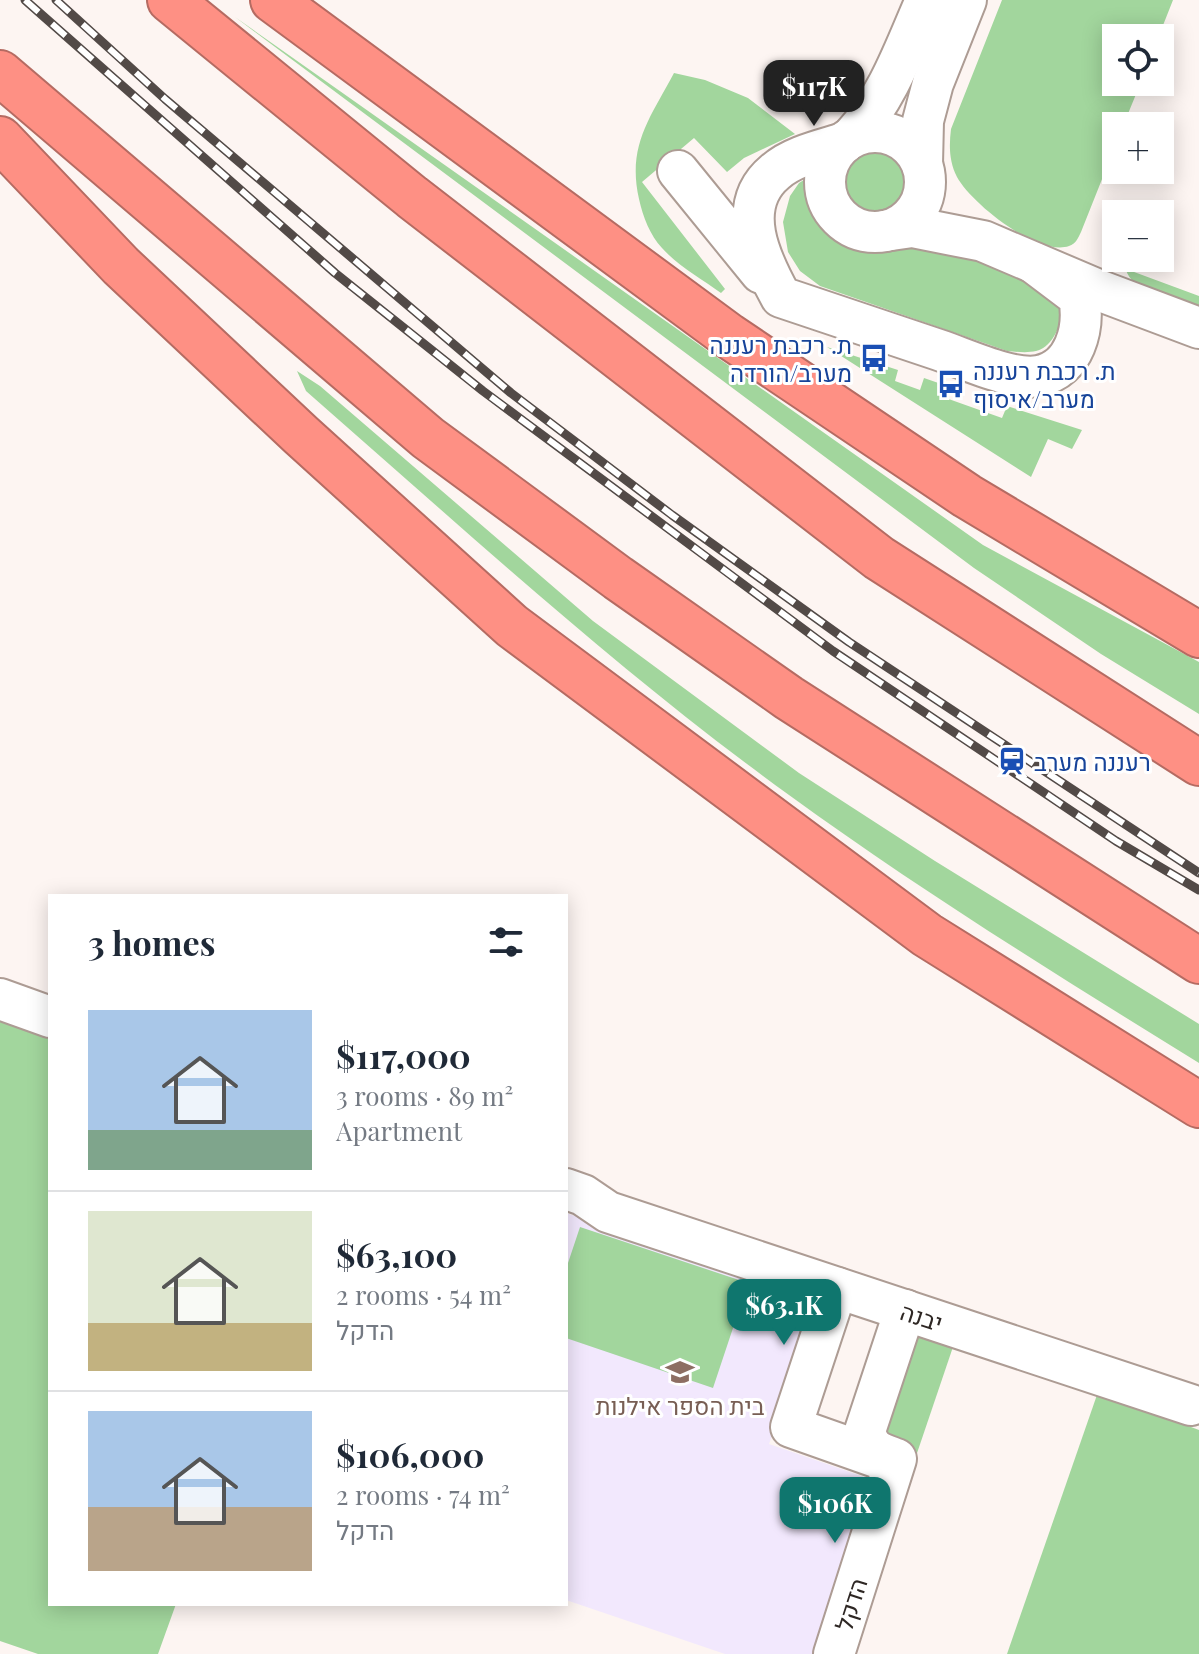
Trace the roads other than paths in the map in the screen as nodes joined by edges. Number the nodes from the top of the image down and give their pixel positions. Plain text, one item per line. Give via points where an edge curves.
1 (170, 0) edge
2 (273, 0) edge
3 (926, 0) edge
4 (966, 0) edge
5 (0, 73) edge
6 (0, 139) edge
7 (848, 140) junction
8 (922, 166) junction
9 (678, 171) dead end
10 (884, 231) junction
11 (983, 241) junction
12 (1034, 263) junction
13 (781, 297) junction
14 (1195, 323) edge
15 (1199, 635) edge
16 (1199, 763) edge
17 (1199, 961) edge
18 (0, 999) edge
19 (48, 1016) edge
20 (1199, 1105) edge
21 (568, 1190) edge
22 (837, 1288) junction
23 (905, 1310) junction
24 (1191, 1405) dead end
25 (895, 1461) junction
26 (835, 1654) edge

1 - 16 highway via 412,197 879,558
2 - 15 highway via 729,336 967,496
3 - 7 street via 885,91
4 - 8 street via 933,83 923,121
5 - 17 highway via 441,447 789,698
6 - 20 highway via 121,266 512,626 927,935
7 - 8 street via 868,133 892,136 913,150
7 - 10 street via 826,170 829,202 852,226
7 - 13 street via 790,163 761,189 754,236
8 - 10 street via 921,201 900,226
8 - 11 street
9 - 13 street
10 - 11 street via 912,227
11 - 12 street
12 - 13 street via 1079,297 1082,314 1068,360 1040,376 987,366
12 - 14 street
18 - 19 street
21 - 22 street, יבנה via 608,1212
22 - 23 street, יבנה
22 - 25 street via 791,1427
23 - 24 street, יבנה
23 - 25 street via 865,1431 878,1453
25 - 26 street, הדקל

